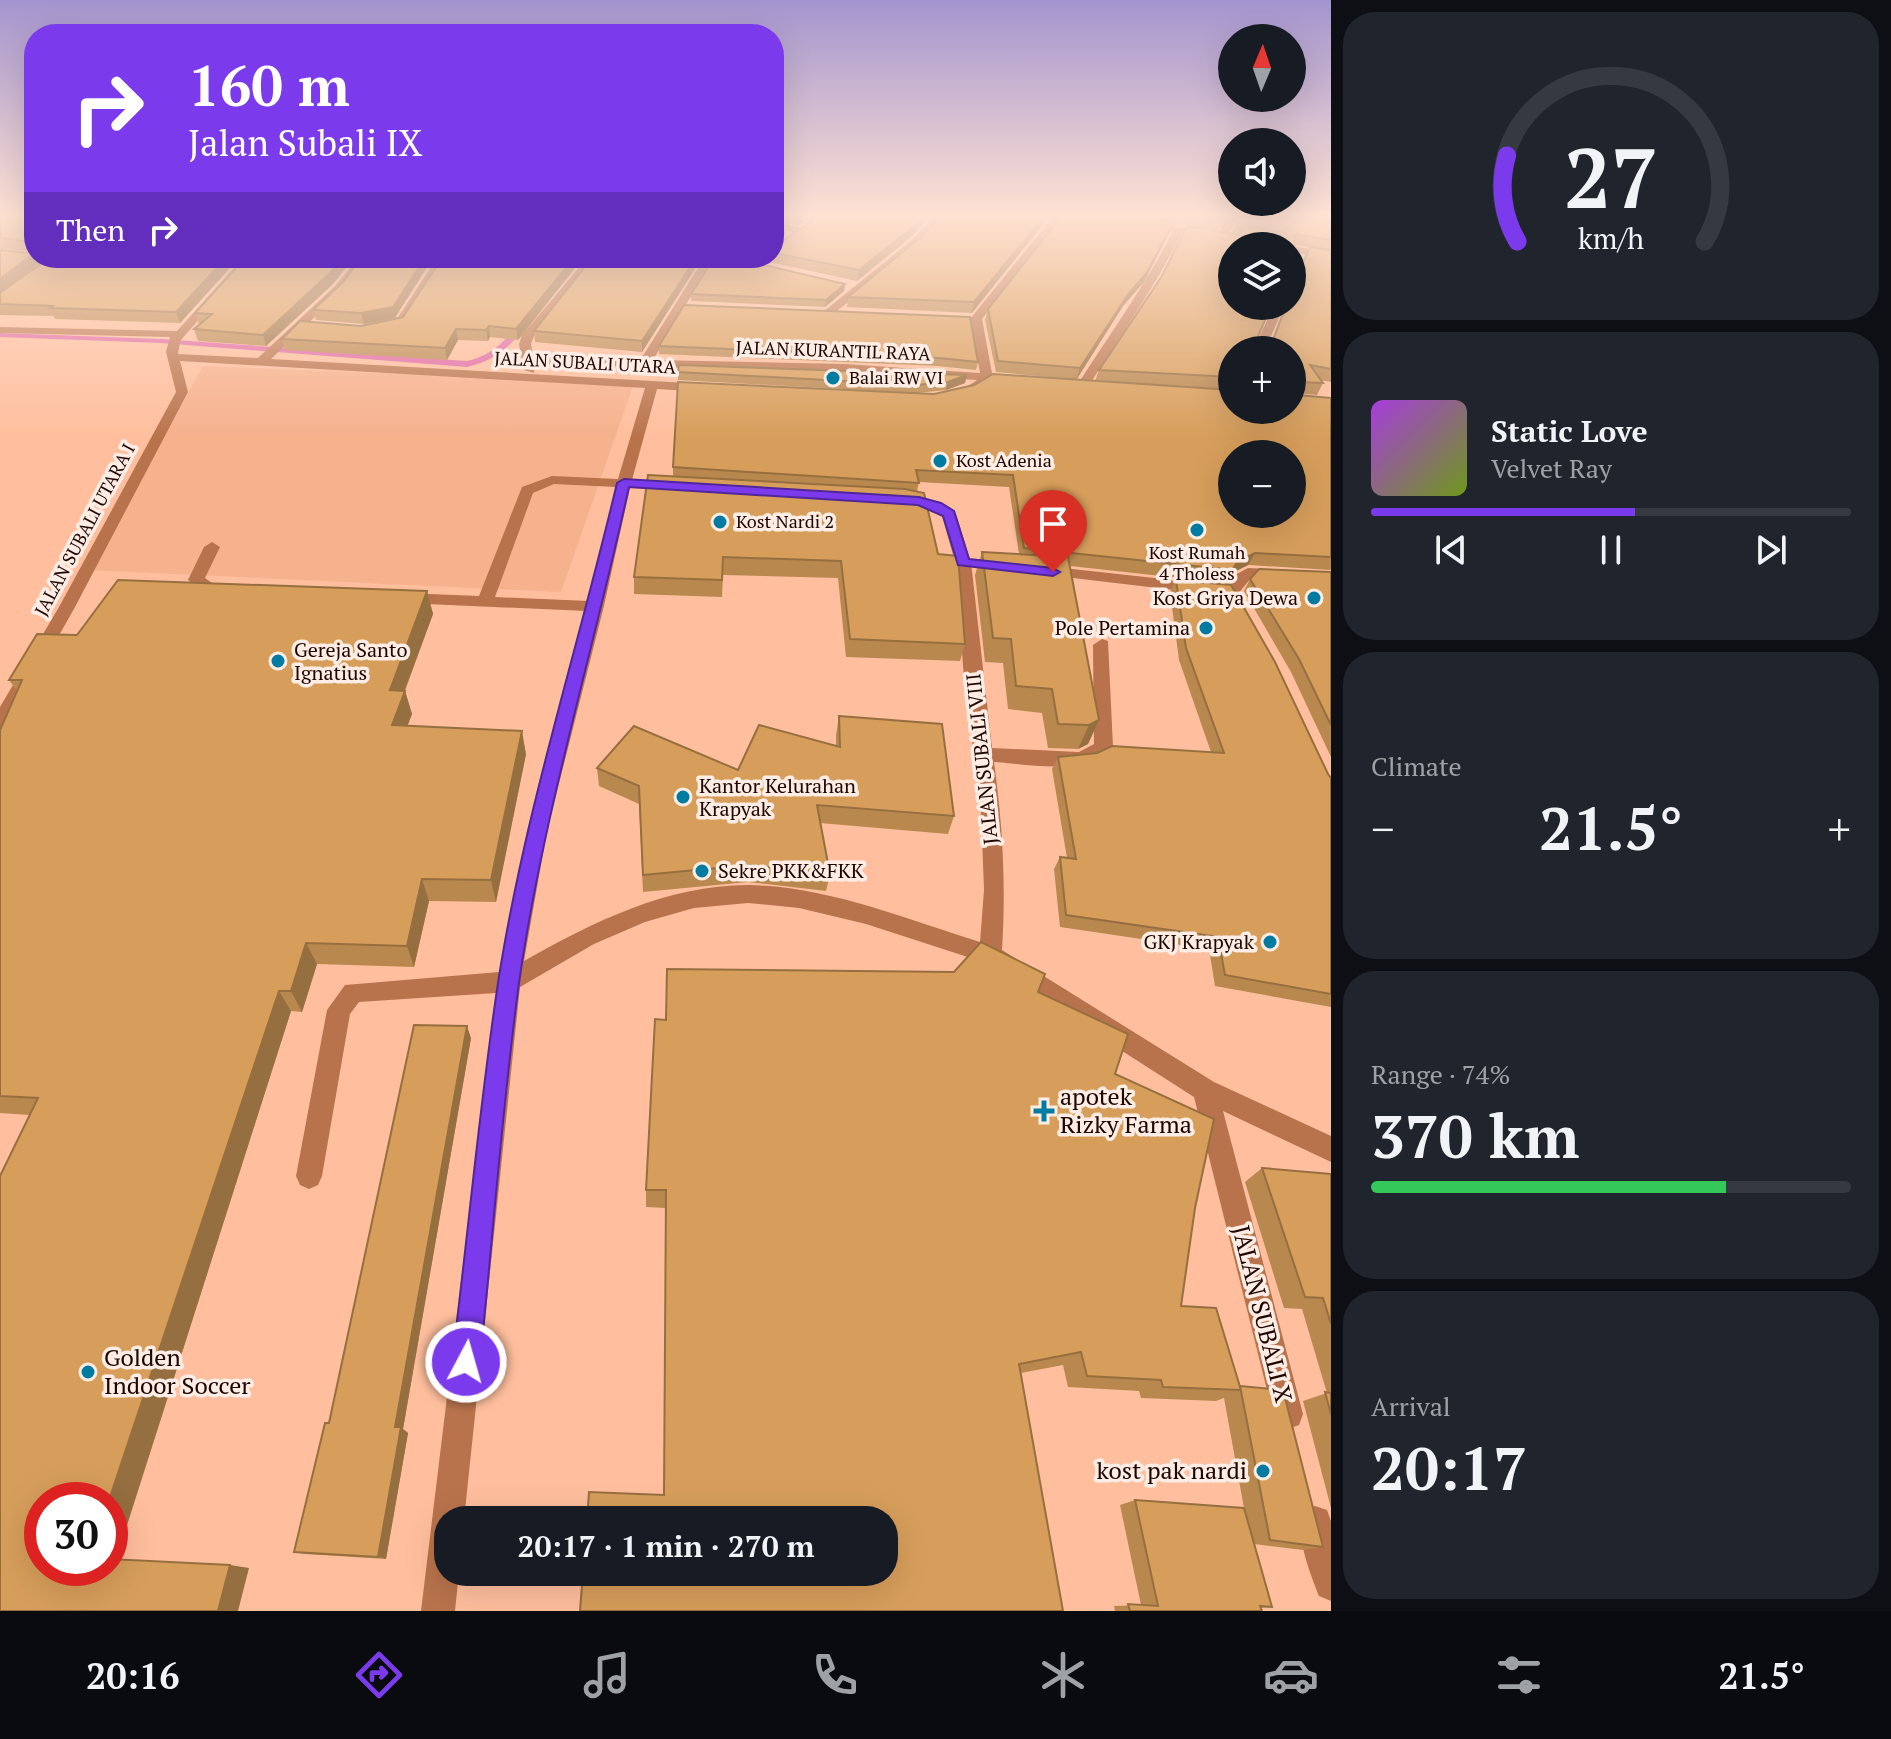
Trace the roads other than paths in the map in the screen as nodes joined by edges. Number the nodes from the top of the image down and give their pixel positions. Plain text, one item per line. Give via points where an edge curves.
1 (223, 288) edge
2 (339, 288) edge
3 (423, 288) edge
4 (567, 288) edge
5 (691, 288) edge
6 (858, 288) edge
7 (1001, 288) edge
8 (1148, 288) edge
9 (679, 307) junction
10 (694, 308) edge
11 (813, 313) edge
12 (827, 314) junction
13 (842, 314) edge
14 (959, 319) edge
15 (976, 319) junction
16 (297, 325) junction
17 (311, 326) edge
18 (395, 326) edge
19 (0, 330) edge
20 (175, 346) junction
21 (263, 360) junction
22 (529, 360) junction
23 (644, 364) junction
24 (987, 377) junction
25 (530, 378) junction
26 (1007, 379) edge
27 (652, 385) junction
28 (1067, 386) edge
29 (712, 388) edge
30 (954, 397) edge
31 (624, 483) junction
32 (686, 487) edge
33 (887, 498) edge
34 (212, 547) dead end
35 (1026, 569) edge
36 (1331, 577) edge
37 (242, 591) edge
38 (394, 598) edge
39 (485, 602) junction
40 (596, 606) junction
41 (1102, 645) dead end
42 (0, 723) edge
43 (985, 755) junction
44 (990, 955) junction
45 (509, 982) junction
46 (1205, 1090) junction
47 (1331, 1149) edge
48 (309, 1176) dead end
49 (1296, 1448) edge
50 (1308, 1493) edge
51 (450, 1506) edge
52 (1331, 1584) edge
53 (441, 1586) edge
54 (438, 1611) edge

1 - 20 street
2 - 16 street
3 - 18 street
4 - 22 street via 528,335
5 - 9 street
6 - 12 street
7 - 15 street
8 - 28 street via 1088,388
9 - 10 street
9 - 23 street
11 - 12 street
12 - 13 street
14 - 15 street
15 - 24 street
16 - 17 street
16 - 21 street
19 - 20 street, JALAN SUBALI UTARA
20 - 21 street, JALAN SUBALI UTARA
20 - 42 street, JALAN SUBALI UTARA I via 182,392
21 - 25 street, JALAN SUBALI UTARA
22 - 23 street, JALAN KURANTIL RAYA
22 - 25 street
23 - 24 street, JALAN KURANTIL RAYA
24 - 26 street, JALAN KURANTIL RAYA
24 - 30 street via 972,391
25 - 27 street, JALAN SUBALI UTARA
27 - 29 street, JALAN SUBALI UTARA
27 - 31 street
31 - 32 street
31 - 39 street via 552,480 527,490
31 - 40 street
33 - 43 street, JALAN SUBALI VIII via 919,501 949,514 971,563 973,678
34 - 37 street via 196,580 212,590
35 - 36 street via 1236,598 1239,579 1248,573
38 - 39 street
39 - 40 street
40 - 45 street via 537,831
41 - 43 street via 1104,747 1082,759
43 - 44 street, JALAN SUBALI VIII via 995,890
44 - 45 street via 866,915 799,899 748,894 694,899 640,914 586,937
44 - 46 street
45 - 48 street via 353,992 339,1010
45 - 51 street
46 - 47 street
46 - 49 street, JALAN SUBALI X
50 - 52 street
53 - 54 street

